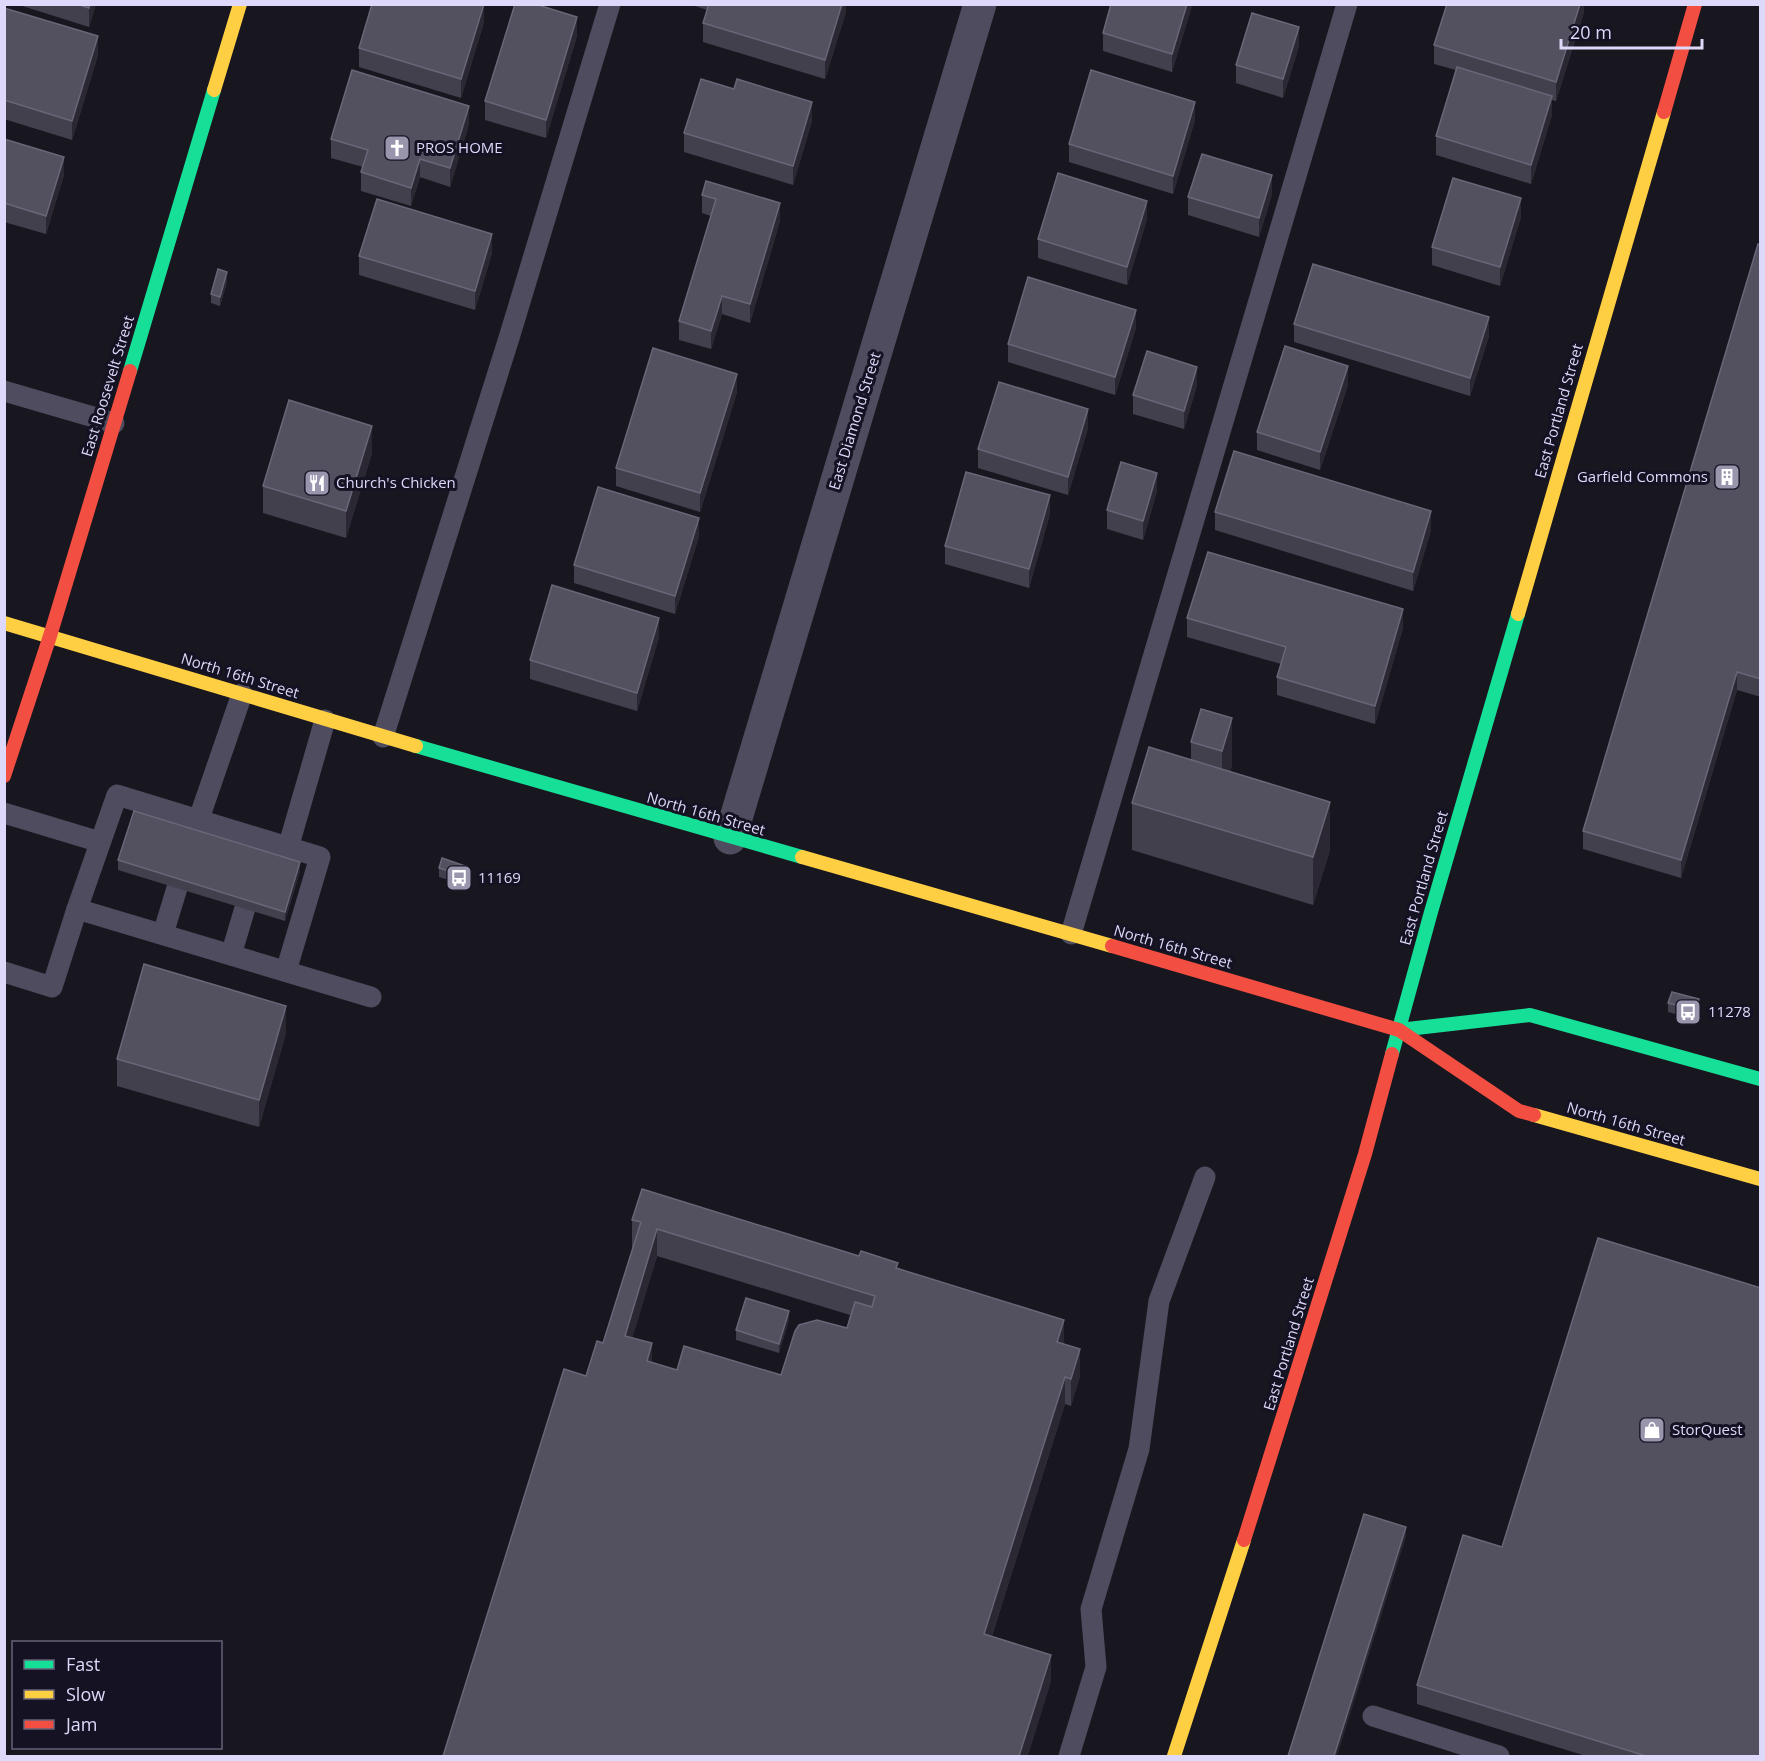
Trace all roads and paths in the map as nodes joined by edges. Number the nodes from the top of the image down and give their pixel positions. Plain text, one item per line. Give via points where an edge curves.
1 (240, 4) edge
2 (610, 4) edge
3 (980, 4) edge
4 (1347, 4) edge
5 (1695, 4) edge
6 (4, 392) edge
7 (114, 423) junction
8 (4, 623) edge
9 (50, 636) junction
10 (242, 694) junction
11 (325, 720) junction
12 (383, 736) junction
13 (4, 776) edge
14 (4, 813) edge
15 (196, 829) junction
16 (730, 838) junction
17 (100, 842) junction
18 (288, 848) junction
19 (177, 888) edge
20 (245, 908) edge
21 (77, 909) junction
22 (163, 934) junction
23 (1071, 934) junction
24 (231, 955) junction
25 (286, 971) junction
26 (4, 972) edge
27 (371, 997) dead end
28 (1399, 1030) junction
29 (1761, 1079) edge
30 (1205, 1177) dead end
31 (1761, 1179) edge
32 (1373, 1716) dead end
33 (1069, 1756) edge
34 (1174, 1756) edge
35 (1499, 1756) edge

1 - 7 street, East Roosevelt Street
2 - 12 lane
3 - 16 street, East Diamond Street
4 - 23 lane
5 - 28 street, East Portland Street
6 - 7 lane
7 - 9 street, East Roosevelt Street
8 - 9 street, North 16th Street
9 - 10 street, North 16th Street
9 - 13 street, East Roosevelt Street
10 - 11 street, North 16th Street
10 - 15 lane
11 - 12 street, North 16th Street
11 - 18 lane
12 - 16 street, North 16th Street
14 - 17 lane
15 - 17 lane via 117,795
15 - 18 lane via 262,850
16 - 23 street, North 16th Street
17 - 21 lane
18 - 25 lane via 320,857
19 - 22 lane
20 - 24 lane
21 - 22 lane
21 - 26 lane via 52,987
22 - 24 lane
23 - 28 street, North 16th Street
24 - 25 lane
25 - 27 lane
28 - 29 street, North 16th Street via 1530,1015
28 - 31 street, North 16th Street via 1519,1112
28 - 34 street, East Portland Street via 1289,1402
30 - 33 lane via 1159,1301 1139,1449 1091,1609 1096,1667
32 - 35 lane

